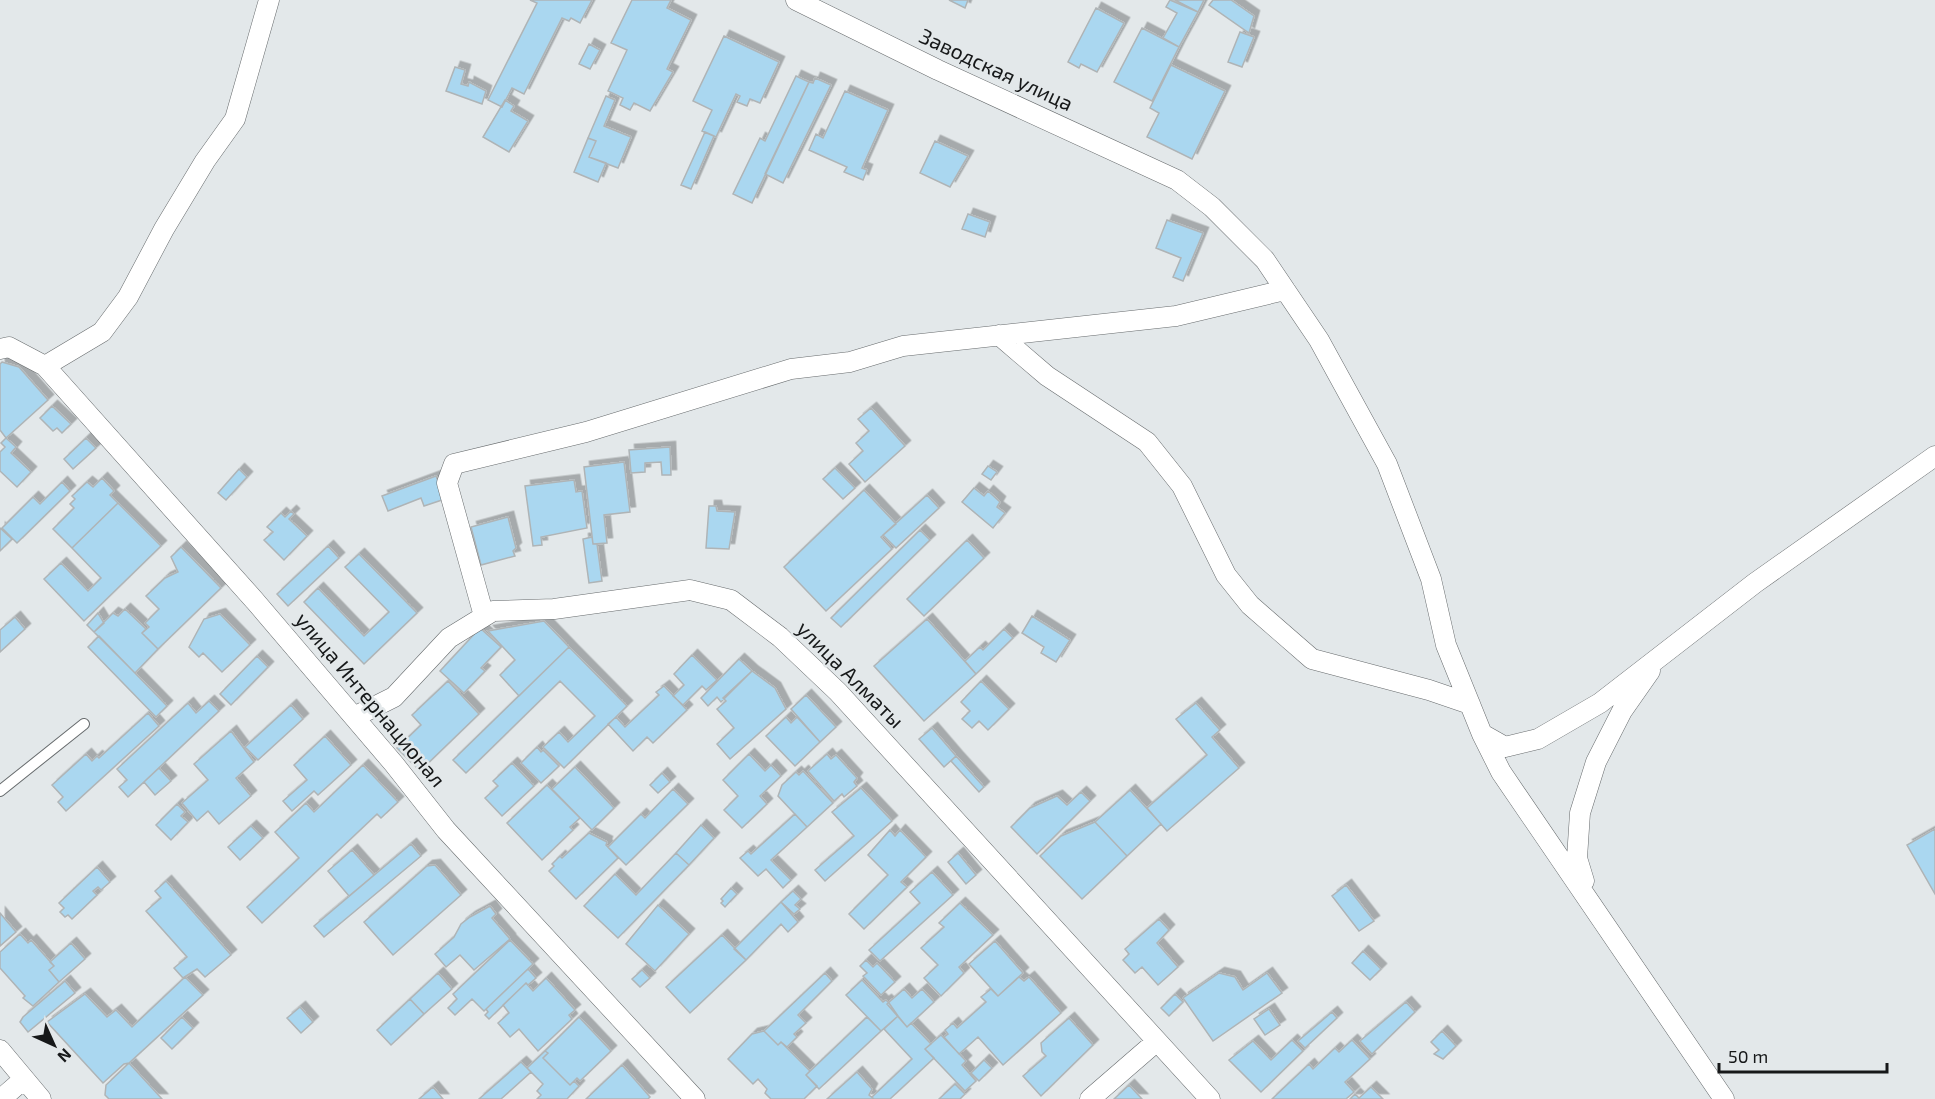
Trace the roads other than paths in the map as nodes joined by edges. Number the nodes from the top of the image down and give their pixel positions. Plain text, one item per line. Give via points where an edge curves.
1 (269, 0) edge
2 (796, 0) edge
3 (1286, 290) junction
4 (999, 335) junction
5 (0, 349) edge
6 (45, 366) junction
7 (1935, 456) edge
8 (484, 616) junction
9 (1660, 657) junction
10 (1470, 704) junction
11 (354, 717) junction
12 (84, 724) dead end
13 (1482, 734) junction
14 (0, 791) edge
15 (1592, 903) junction
16 (1157, 1041) junction
17 (0, 1050) edge
18 (24, 1079) junction
19 (1, 1099) edge
20 (41, 1099) edge
21 (695, 1099) edge
22 (1089, 1099) edge
23 (1210, 1099) edge
24 (1724, 1099) edge

1 - 6 street via 235,119 164,229 128,297 102,332
2 - 3 street, Заводская улица via 1178,180 1212,207 1265,260
3 - 4 street via 1176,316
3 - 10 street, Заводская улица via 1319,340 1387,464 1431,579 1446,645
4 - 8 street via 903,346 850,362 791,369 586,432 454,464 447,483
4 - 10 street via 1047,376 1147,442 1182,486 1226,575 1250,605 1312,659
5 - 6 street, улица Интернационал via 9,347
6 - 11 street, улица Интернационал
7 - 9 street via 1755,583
8 - 11 street, улица Алматы via 449,638 394,697
8 - 16 street, улица Алматы via 493,610 554,609 690,590 731,600 780,637 838,692
9 - 13 street via 1600,703 1538,740 1505,747
9 - 15 street via 1622,711 1596,762 1580,813 1577,858
10 - 13 street, Заводская улица
11 - 21 street, улица Интернационал via 446,830
12 - 14 lane
13 - 15 street, Заводская улица via 1501,772
15 - 24 street
16 - 22 street
16 - 23 street, улица Алматы
17 - 18 street
18 - 19 street
18 - 20 street

